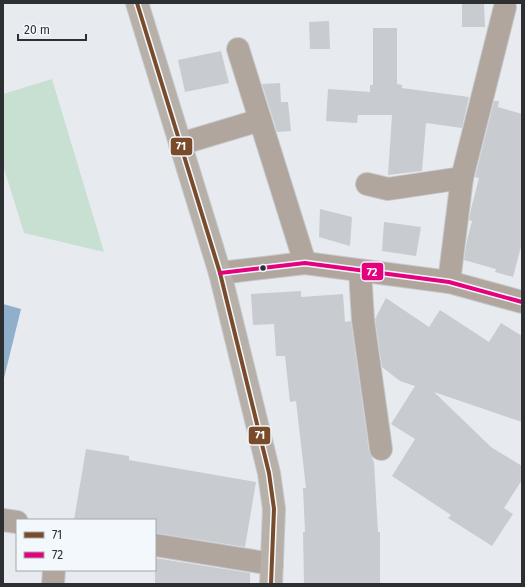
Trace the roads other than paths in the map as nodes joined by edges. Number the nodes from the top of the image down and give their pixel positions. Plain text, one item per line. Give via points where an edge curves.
1 (139, 4) edge
2 (505, 7) dead end
3 (238, 49) dead end
4 (260, 120) junction
5 (180, 144) junction
6 (462, 178) junction
7 (367, 184) dead end
8 (305, 263) junction
9 (360, 271) junction
10 (220, 273) junction
11 (449, 282) junction
12 (522, 302) edge
13 (381, 449) dead end
14 (3, 520) edge
15 (16, 522) edge
16 (156, 545) edge
17 (54, 571) edge
18 (272, 574) edge
19 (53, 584) edge

1 - 5 main road
2 - 6 street
3 - 4 street
4 - 5 street
4 - 8 street
5 - 10 main road
6 - 7 street via 388,189
6 - 11 street
8 - 9 street
8 - 10 street
9 - 11 street
9 - 13 street via 363,320
10 - 18 main road via 269,473 274,509
11 - 12 street
14 - 15 street
16 - 18 street
17 - 19 street

